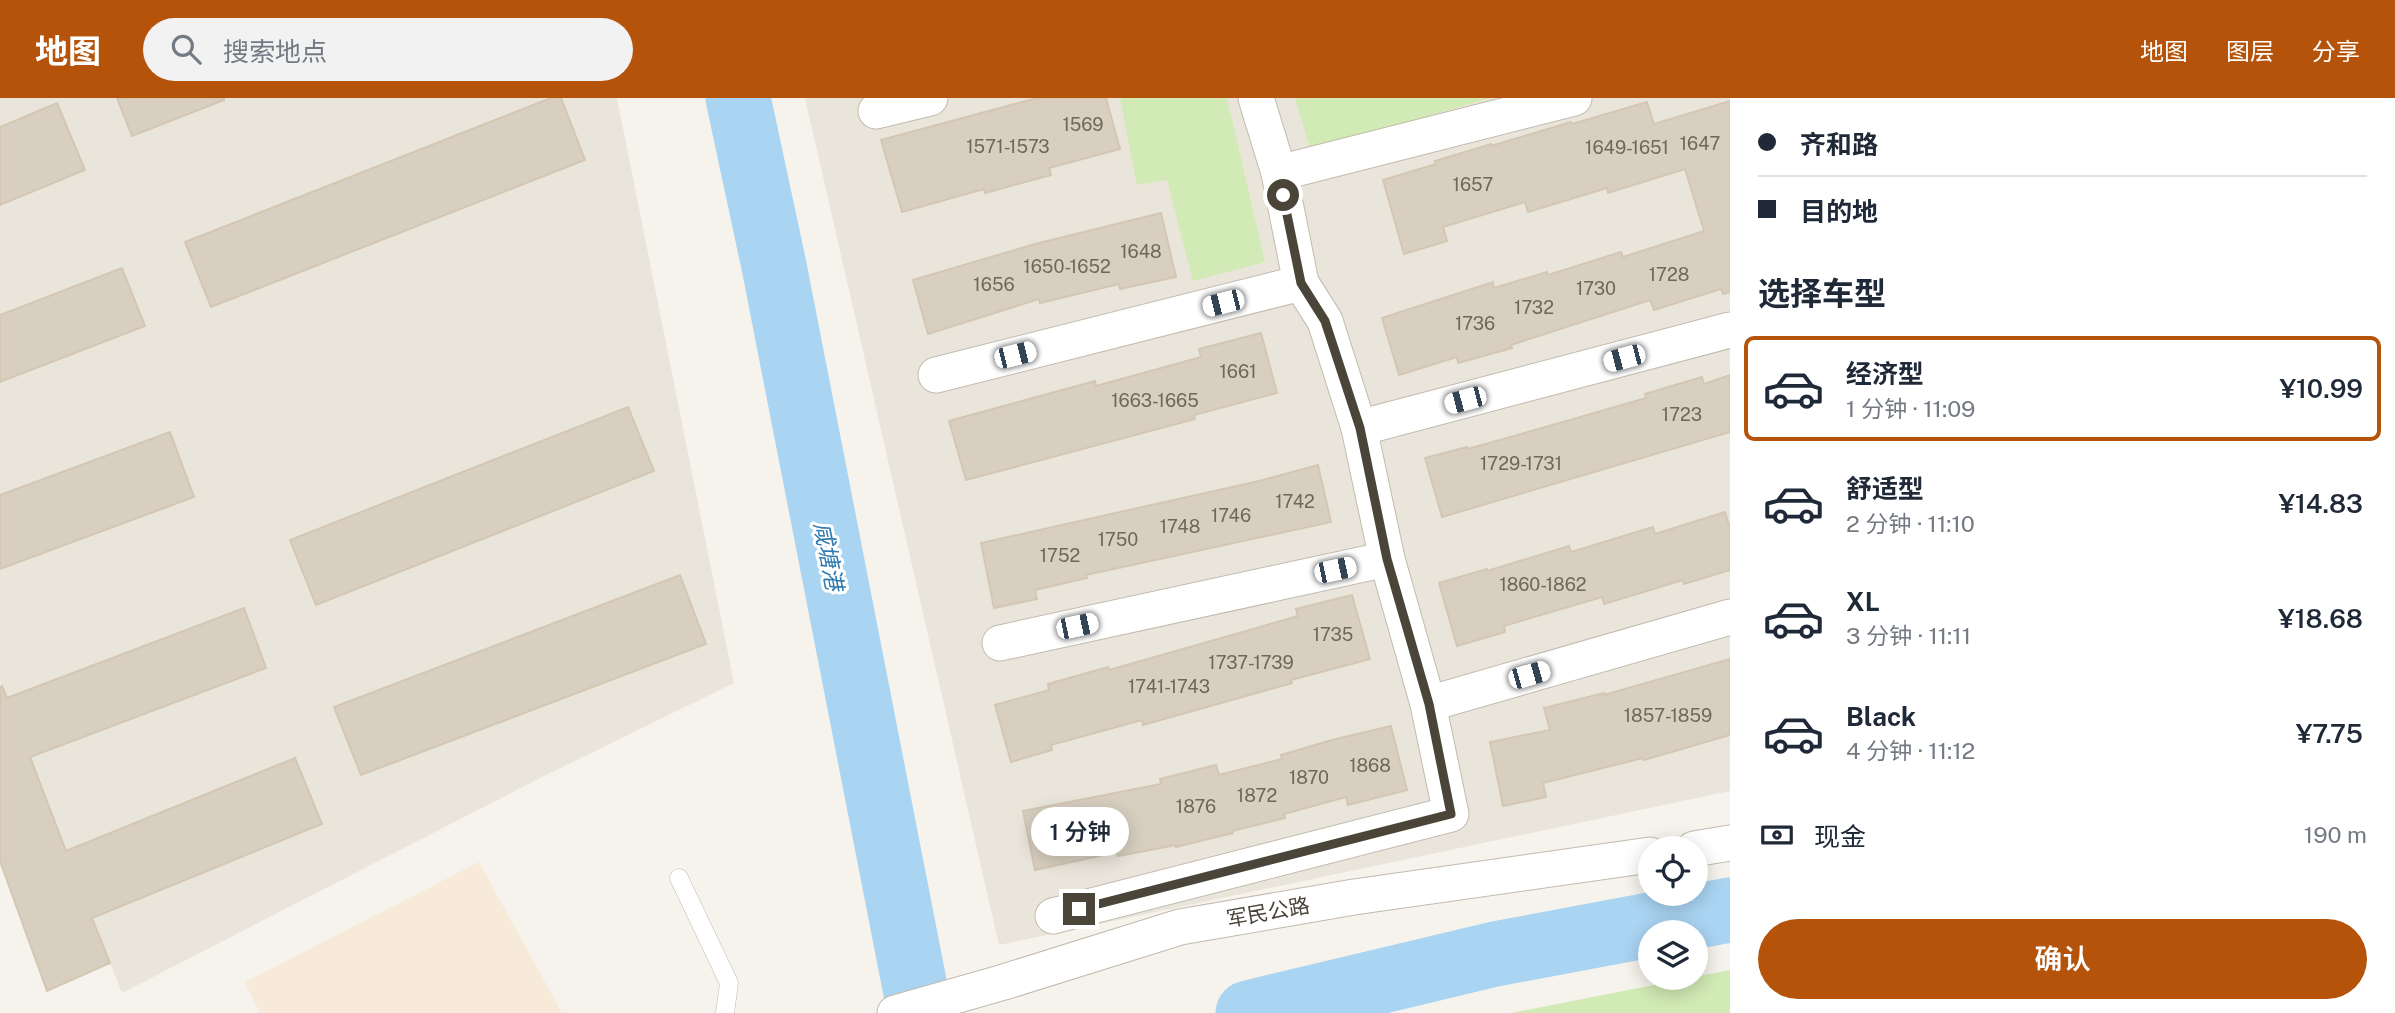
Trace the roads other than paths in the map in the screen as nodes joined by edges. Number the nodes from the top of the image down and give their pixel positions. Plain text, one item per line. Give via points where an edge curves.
1 (930, 98) edge
2 (1256, 98) edge
3 (1574, 98) edge
4 (876, 111) dead end
5 (1279, 173) junction
6 (1301, 283) junction
7 (1730, 330) edge
8 (936, 375) dead end
9 (1360, 428) junction
10 (1387, 559) junction
11 (1730, 617) edge
12 (1000, 643) dead end
13 (1429, 704) junction
14 (1730, 843) edge
15 (1708, 847) edge
16 (1638, 857) edge
17 (679, 878) dead end
18 (1053, 916) dead end
19 (725, 1013) edge
20 (895, 1013) edge

1 - 4 street
2 - 5 street
3 - 5 street
5 - 6 street
6 - 8 street
6 - 9 street via 1325,321
7 - 9 street
9 - 10 street
10 - 12 street
10 - 13 street
11 - 13 street
13 - 18 street via 1451,814
14 - 15 street
16 - 20 street, 军民公路 via 1180,927
17 - 19 lane via 729,983

